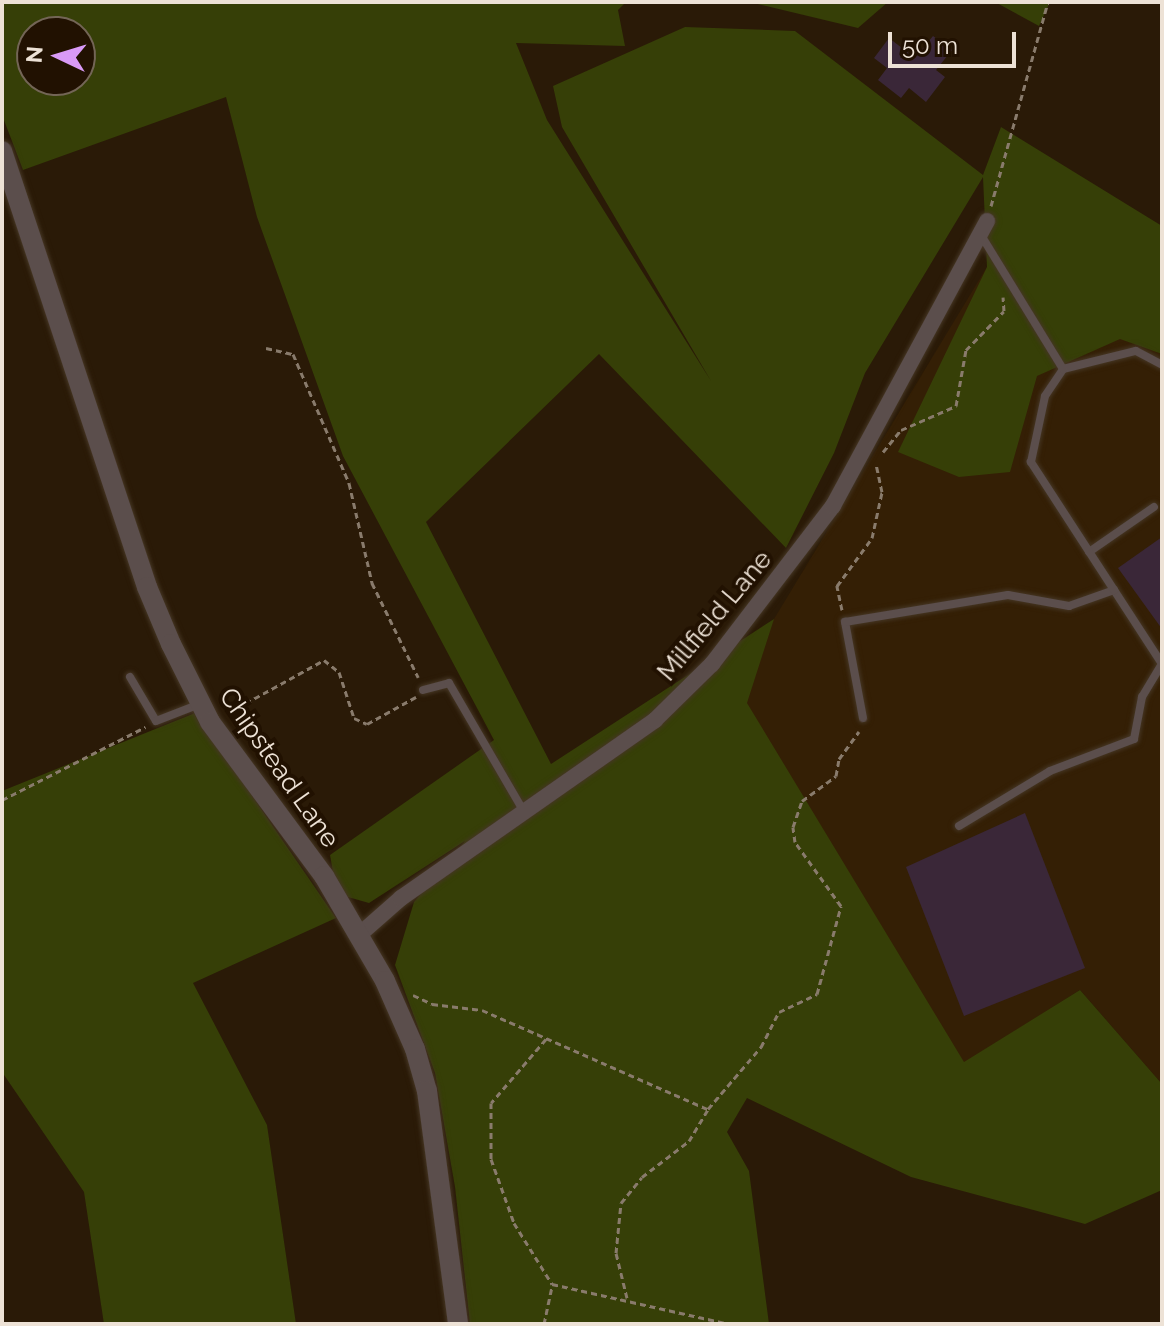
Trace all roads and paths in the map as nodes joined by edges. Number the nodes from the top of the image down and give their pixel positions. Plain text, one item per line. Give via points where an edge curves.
1 (1048, 2) edge
2 (2, 151) edge
3 (985, 229) junction
4 (1003, 296) dead end
5 (266, 348) dead end
6 (1162, 365) edge
7 (1063, 369) junction
8 (1154, 507) dead end
9 (1089, 552) junction
10 (1114, 590) junction
11 (845, 622) junction
12 (1162, 664) edge
13 (130, 677) dead end
14 (423, 690) junction
15 (206, 713) junction
16 (863, 718) joint
17 (156, 721) junction
18 (2, 800) edge
19 (524, 813) junction
20 (959, 826) dead end
21 (359, 935) junction
22 (385, 981) junction
23 (546, 1039) junction
24 (708, 1109) junction
25 (552, 1284) junction
26 (627, 1299) junction
27 (458, 1324) edge
28 (544, 1324) edge
29 (730, 1324) edge

1 - 3 path
2 - 15 street, Chipstead Lane via 147,587
3 - 7 lane
3 - 19 street, Millfield Lane via 833,506 771,591 712,664 655,720
4 - 11 path via 1004,311 966,350 956,406 901,430 875,461 882,492 872,538 837,586
5 - 14 path via 293,354 349,483 372,583
6 - 7 lane via 1136,351
7 - 9 lane via 1045,396 1031,462
8 - 9 lane
9 - 10 lane
10 - 11 lane via 1069,606 1008,595
10 - 12 lane
11 - 16 lane
12 - 20 lane via 1142,697 1134,739 1070,761
13 - 17 lane
14 - 15 path via 408,706 367,724 354,718 339,672 324,660
14 - 19 lane via 449,683
15 - 17 lane
15 - 21 street, Chipstead Lane via 324,876
16 - 24 path via 839,759 836,776 802,801 793,827 795,842 841,906 817,994 779,1012 761,1047
17 - 18 path
19 - 21 street, Millfield Lane via 401,898
21 - 22 street, Chipstead Lane
22 - 23 path via 432,1004 482,1010
22 - 27 street, Chipstead Lane via 427,1091
23 - 24 path
23 - 25 path via 491,1103 491,1159 514,1223
24 - 26 path via 689,1141 642,1177 621,1203 616,1253
25 - 26 path
25 - 28 path
26 - 29 path

